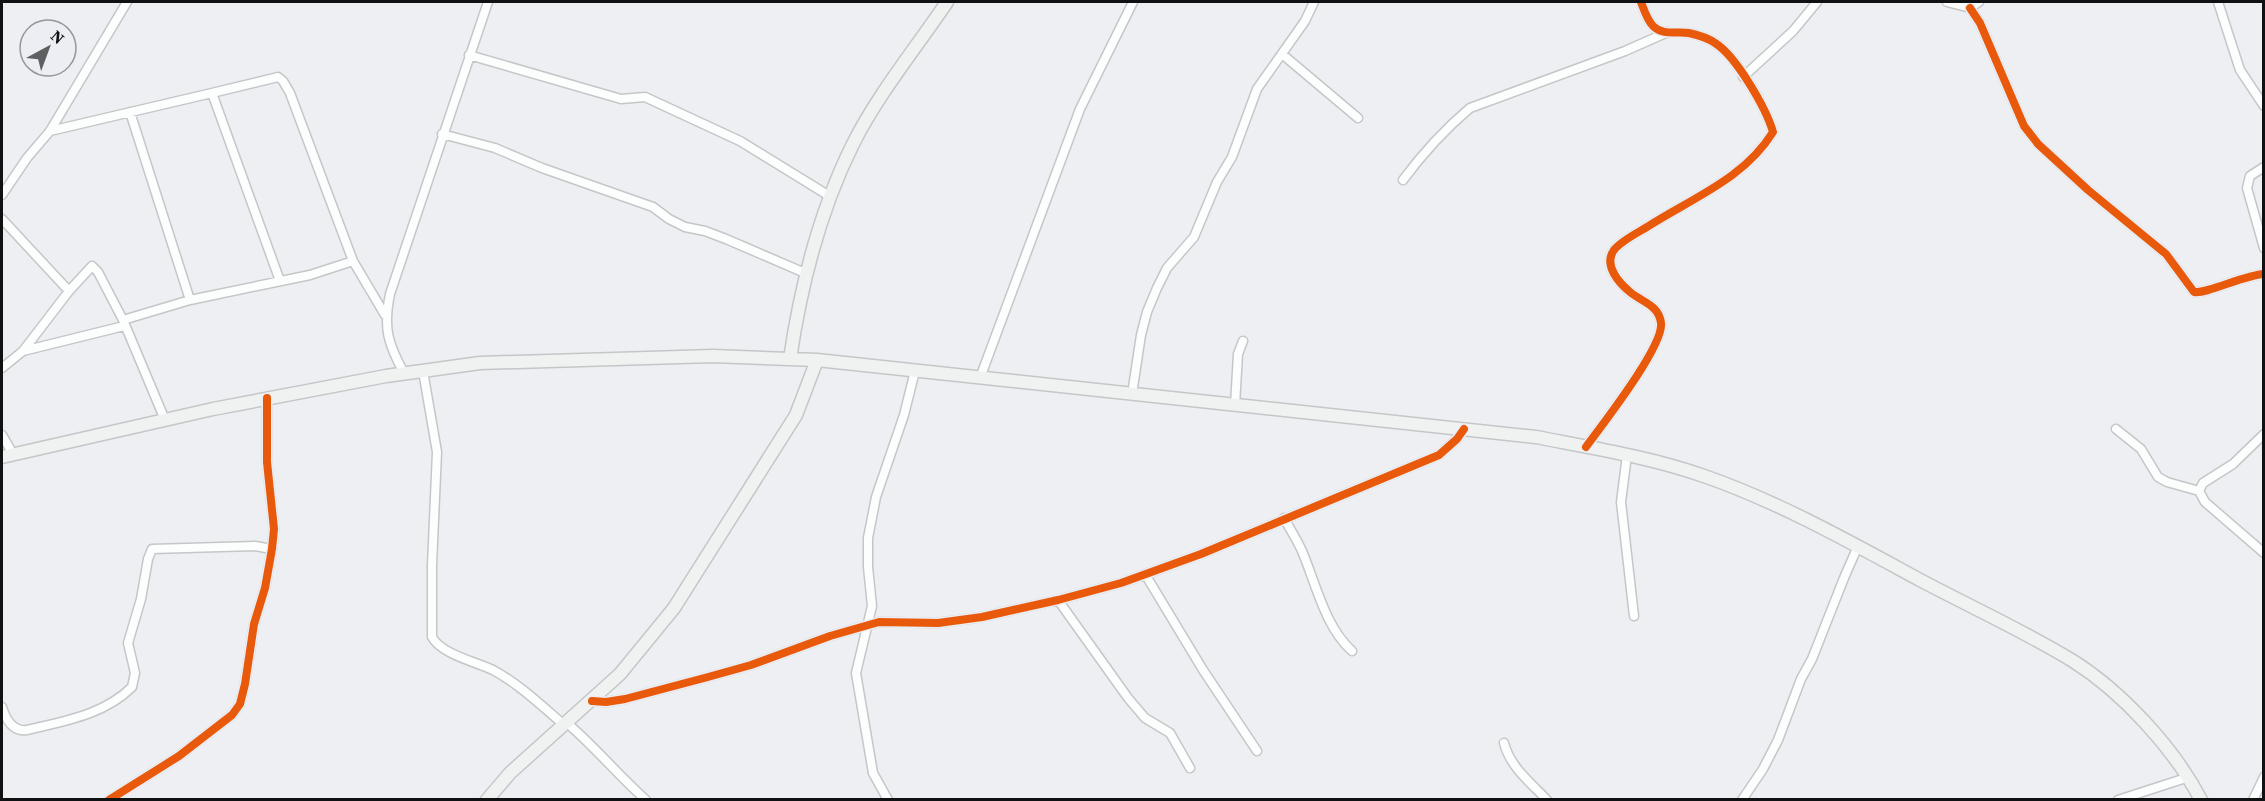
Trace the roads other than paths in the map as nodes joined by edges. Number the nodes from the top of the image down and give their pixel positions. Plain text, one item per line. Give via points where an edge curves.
1 (127, 2) edge
2 (488, 2) edge
3 (947, 2) edge
4 (1134, 2) edge
5 (1314, 2) edge
6 (1641, 2) edge
7 (1817, 2) edge
8 (1947, 2) edge
9 (1979, 2) edge
10 (2218, 2) edge
11 (1970, 8) junction
12 (1668, 32) junction
13 (1282, 54) junction
14 (469, 55) junction
15 (1743, 77) junction
16 (212, 93) junction
17 (2264, 106) edge
18 (130, 112) junction
19 (1358, 118) dead end
20 (50, 130) junction
21 (442, 134) junction
22 (2264, 167) edge
23 (1403, 180) dead end
24 (2, 195) edge
25 (831, 197) junction
26 (2, 219) edge
27 (2264, 248) edge
28 (353, 261) junction
29 (805, 273) junction
30 (2264, 274) edge
31 (280, 281) junction
32 (69, 291) junction
33 (190, 300) junction
34 (385, 315) junction
35 (123, 323) junction
36 (1243, 341) dead end
37 (23, 351) junction
38 (790, 359) junction
39 (816, 360) junction
40 (2, 368) edge
41 (423, 371) junction
42 (915, 371) junction
43 (404, 373) junction
44 (980, 378) junction
45 (1132, 394) junction
46 (267, 398) junction
47 (1235, 405) junction
48 (165, 420) junction
49 (1464, 429) junction
50 (2116, 429) dead end
51 (2264, 434) edge
52 (2, 435) edge
53 (1586, 447) junction
54 (1627, 455) junction
55 (7, 456) edge
56 (2199, 491) junction
57 (1284, 518) junction
58 (1858, 546) junction
59 (272, 549) junction
60 (2264, 553) edge
61 (1145, 574) junction
62 (1058, 600) junction
63 (1634, 616) dead end
64 (868, 625) junction
65 (1352, 651) dead end
66 (592, 701) junction
67 (2, 707) edge
68 (566, 724) junction
69 (1504, 743) dead end
70 (1257, 751) dead end
71 (1190, 768) dead end
72 (2189, 777) junction
73 (2264, 777) edge
74 (109, 800) edge
75 (487, 800) edge
76 (646, 800) edge
77 (888, 800) edge
78 (1548, 800) edge
79 (1742, 800) edge
80 (2118, 800) edge
81 (2201, 800) edge
82 (2253, 800) edge

1 - 20 street
2 - 14 street
3 - 25 main road via 854,142
4 - 44 street via 1080,109
5 - 13 street
6 - 12 street via 1652,26
7 - 15 street via 1793,31
8 - 11 street
9 - 11 street
10 - 17 street via 2240,70
11 - 30 street via 2024,126 2038,144 2166,254 2194,292
12 - 15 street via 1687,32 1715,43 1727,52
12 - 23 street via 1470,108 1426,149
13 - 19 street
13 - 45 street via 1257,89 1232,157 1194,237 1167,268 1157,288 1141,335
14 - 21 street
14 - 25 street via 621,99 645,97 740,141
15 - 53 street via 1768,116 1773,132 1763,148 1735,174 1614,249 1609,259 1612,272 1630,292 1651,305 1662,326 1646,361
16 - 18 street
16 - 28 street via 278,78 283,81
16 - 31 street
18 - 20 street
18 - 33 street
20 - 24 street
21 - 29 street via 495,148 653,207 686,227 726,239
21 - 34 street
22 - 27 street via 2250,176 2247,188
25 - 29 main road
26 - 32 street
28 - 31 street
28 - 34 street
29 - 38 main road
31 - 33 street
32 - 35 street via 90,267 95,267
32 - 37 street
33 - 35 street
34 - 43 street via 387,336
35 - 37 street
35 - 48 street
36 - 47 street via 1238,354
37 - 40 street
38 - 39 main road
38 - 41 main road via 713,356 491,363
39 - 42 main road
39 - 66 main road via 796,415 674,608 620,674
41 - 43 main road
41 - 68 street via 438,452 432,637 435,644 511,681
42 - 44 main road
42 - 64 street via 870,528 872,606
43 - 46 main road
44 - 45 main road
45 - 47 main road
46 - 48 main road
46 - 59 street
47 - 49 main road
48 - 55 main road
49 - 53 main road
49 - 57 street via 1439,455
50 - 56 street via 2141,449 2158,477
51 - 56 street via 2233,464 2203,483
52 - 55 street
53 - 54 main road
54 - 58 main road via 1704,475
54 - 63 street via 1621,502
56 - 60 street via 2205,502
57 - 61 street
57 - 65 street via 1342,642
58 - 72 main road via 2075,662 2149,726
58 - 79 street via 1778,740
59 - 67 street via 152,549 128,644 135,673 132,687 90,714 20,731 5,717
59 - 74 street via 240,704 232,715 179,756
61 - 62 street
61 - 70 street
62 - 64 street via 971,618
62 - 71 street via 1128,698 1145,718 1170,733
64 - 66 street via 708,677 625,699
64 - 77 street via 856,673 873,773
66 - 68 main road
68 - 75 main road via 510,773
68 - 76 street
69 - 78 street via 1512,763
72 - 80 street
72 - 81 main road
73 - 82 street

